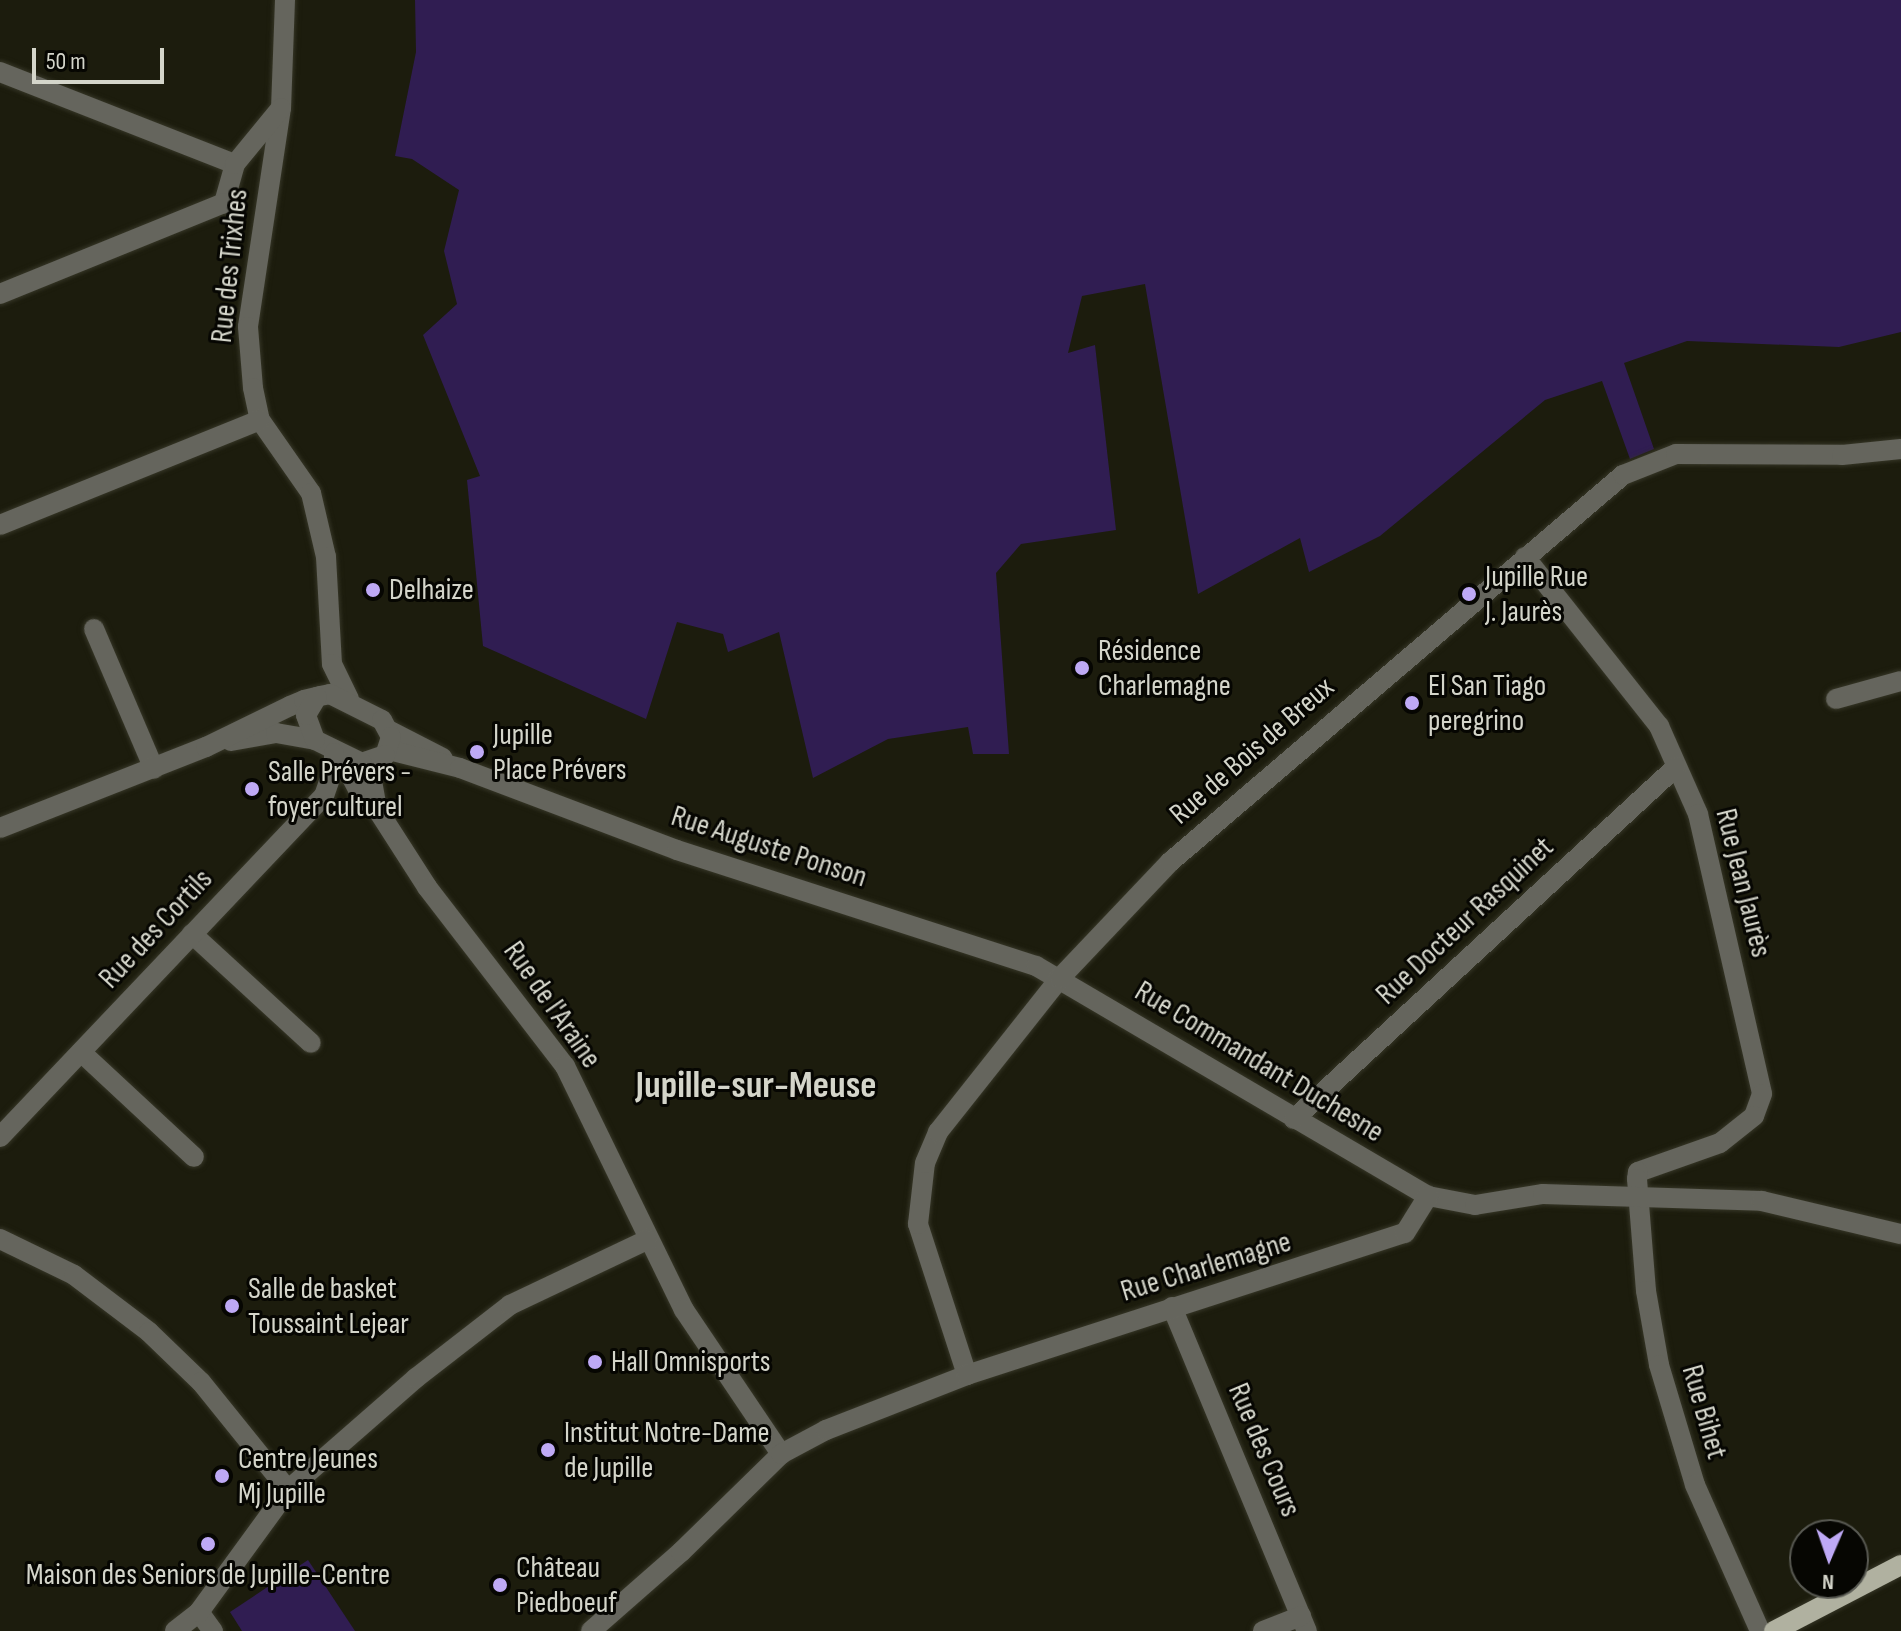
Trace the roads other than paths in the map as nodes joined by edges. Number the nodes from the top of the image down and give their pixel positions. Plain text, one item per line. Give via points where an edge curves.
1 (285, 0) edge
2 (0, 72) edge
3 (281, 108) junction
4 (235, 164) junction
5 (0, 294) edge
6 (260, 420) junction
7 (1901, 449) edge
8 (0, 525) edge
9 (1525, 557) junction
10 (94, 629) dead end
11 (332, 664) junction
12 (1901, 681) edge
13 (318, 696) junction
14 (349, 699) junction
15 (1836, 699) dead end
16 (315, 740) junction
17 (389, 740) junction
18 (212, 744) junction
19 (338, 755) junction
20 (369, 764) junction
21 (1676, 767) junction
22 (154, 769) junction
23 (377, 809) junction
24 (0, 828) edge
25 (192, 934) junction
26 (1060, 978) junction
27 (311, 1043) dead end
28 (81, 1052) junction
29 (1294, 1119) junction
30 (0, 1137) edge
31 (194, 1157) dead end
32 (1428, 1196) junction
33 (1639, 1197) junction
34 (1901, 1234) edge
35 (0, 1239) edge
36 (647, 1240) junction
37 (1172, 1307) junction
38 (967, 1375) junction
39 (781, 1454) junction
40 (288, 1490) junction
41 (1901, 1565) edge
42 (199, 1612) junction
43 (620, 1622) edge
44 (1304, 1623) edge
45 (1267, 1630) edge
46 (175, 1631) edge
47 (213, 1631) edge
48 (591, 1631) edge
49 (1760, 1631) edge
50 (1774, 1631) edge

1 - 3 street, Rue des Trixhes
2 - 4 street
3 - 4 street
3 - 6 street, Rue des Trixhes via 248,327
4 - 5 street via 224,203
6 - 8 street
6 - 11 street, Rue des Trixhes via 311,493 326,557
7 - 9 street, Rue de Bois de Breux via 1842,455 1676,454 1623,475
9 - 21 street, Rue Jean Jaurès via 1659,726
9 - 26 street, Rue de Bois de Breux via 1202,832
10 - 22 street
11 - 13 street, Rue des Trixhes
11 - 14 street, Rue des Trixhes
12 - 15 street
13 - 14 street
13 - 16 street, Rue des Trixhes via 306,715
13 - 18 street
14 - 17 street
16 - 18 street via 276,733
16 - 19 street
17 - 20 street
17 - 26 street, Rue Auguste Ponson via 677,850
18 - 22 street
19 - 20 street
19 - 23 street, Rue de l'Araine via 363,799
19 - 25 street, Rue des Cortils via 324,796
20 - 23 street
21 - 29 street, Rue Docteur Rasquinet
21 - 33 street, Rue Jean Jaurès via 1698,814 1762,1094 1754,1116 1720,1143 1638,1172
22 - 24 street
23 - 36 street, Rue de l'Araine via 427,887 565,1066
25 - 27 street
25 - 28 street, Rue des Cortils
26 - 29 street, Rue Commandant Duchesne
26 - 38 street, Rue de Bois de Breux via 938,1132 925,1163 918,1224
28 - 30 street, Rue des Cortils
28 - 31 street
29 - 32 street, Rue Commandant Duchesne
32 - 33 street via 1475,1205 1543,1194
32 - 37 street, Rue Charlemagne via 1405,1233
33 - 34 street via 1762,1201
33 - 49 street, Rue Bihet via 1646,1291 1659,1365 1695,1485
35 - 40 street via 74,1275 149,1332 201,1382
36 - 39 street, Rue de l'Araine via 684,1310
36 - 40 street via 510,1305
37 - 38 street, Rue Charlemagne
37 - 44 street, Rue des Cours
38 - 39 street, Rue Charlemagne via 863,1413
39 - 43 street, Rue Charlemagne
40 - 42 street
41 - 50 main road
42 - 46 street
42 - 47 street
43 - 48 street, Rue Charlemagne
44 - 45 street, Rue des Cours

